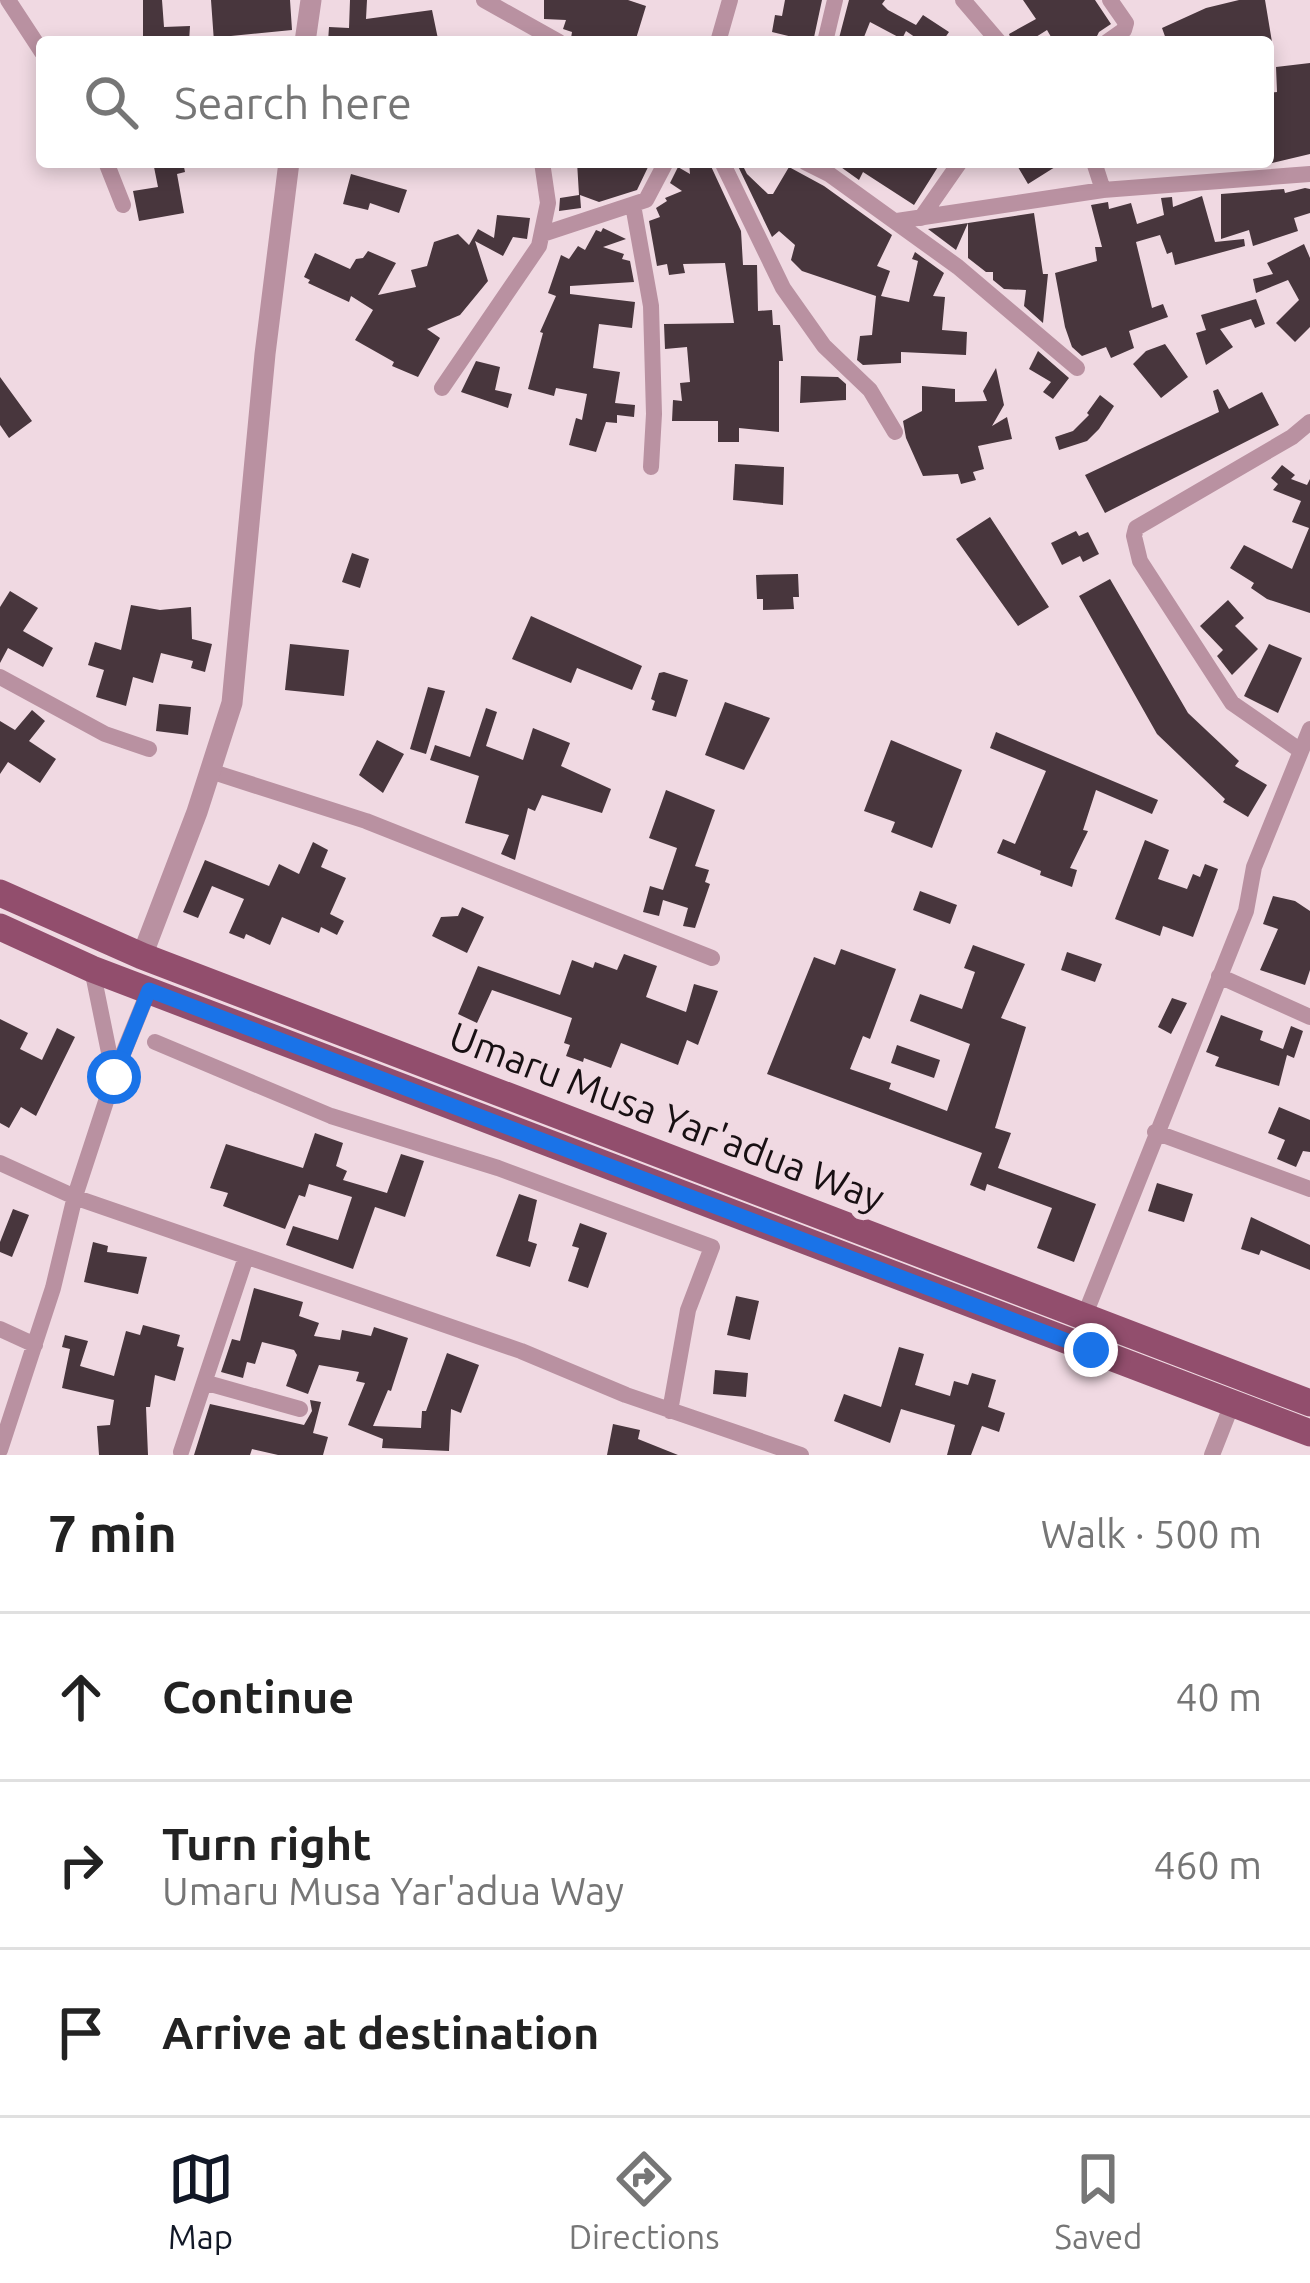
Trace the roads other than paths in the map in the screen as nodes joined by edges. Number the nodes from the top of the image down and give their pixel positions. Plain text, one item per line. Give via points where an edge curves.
1 (8, 0) edge
2 (310, 0) edge
3 (484, 0) edge
4 (730, 0) edge
5 (835, 0) edge
6 (963, 0) edge
7 (1110, 0) edge
8 (530, 34) edge
9 (306, 36) edge
10 (720, 36) edge
11 (826, 36) edge
12 (994, 36) edge
13 (1116, 36) edge
14 (36, 43) edge
15 (108, 168) edge
16 (288, 168) edge
17 (543, 168) edge
18 (663, 168) edge
19 (725, 168) edge
20 (829, 168) edge
21 (956, 168) edge
22 (1096, 168) edge
23 (1310, 174) edge
24 (1103, 190) junction
25 (123, 205) dead end
26 (633, 205) junction
27 (921, 218) junction
28 (897, 221) junction
29 (543, 234) junction
30 (1077, 368) dead end
31 (442, 388) dead end
32 (1310, 422) edge
33 (895, 432) dead end
34 (651, 467) dead end
35 (0, 677) edge
36 (1310, 729) edge
37 (149, 749) dead end
38 (1301, 751) junction
39 (210, 771) junction
40 (0, 893) edge
41 (0, 927) edge
42 (142, 956) junction
43 (712, 958) dead end
44 (92, 969) junction
45 (1219, 976) junction
46 (211, 982) junction
47 (149, 990) junction
48 (201, 1010) junction
49 (1310, 1017) edge
50 (155, 1042) dead end
51 (114, 1077) junction
52 (1155, 1132) junction
53 (0, 1163) edge
54 (1310, 1190) edge
55 (75, 1196) junction
56 (246, 1257) junction
57 (1084, 1317) junction
58 (0, 1329) edge
59 (35, 1345) junction
60 (207, 1383) junction
61 (1232, 1403) junction
62 (1310, 1403) edge
63 (300, 1409) dead end
64 (670, 1411) junction
65 (1310, 1433) edge
66 (0, 1450) edge
67 (181, 1452) edge
68 (801, 1455) edge
69 (1212, 1455) edge

1 - 14 street
2 - 9 street
3 - 8 street
4 - 10 street
5 - 11 street
6 - 12 street
7 - 13 street via 1126,23
15 - 25 street
16 - 39 street via 232,703
17 - 29 street
18 - 26 street via 646,200
19 - 33 street via 783,288
20 - 28 street
21 - 27 street
22 - 24 street
23 - 24 street
24 - 27 street
26 - 29 street
26 - 34 street via 651,306
27 - 28 street
28 - 30 street
29 - 31 street
32 - 38 street via 1134,536 1140,561 1232,703
35 - 37 street
36 - 38 street
38 - 45 street
39 - 42 street
39 - 43 street via 366,821
40 - 42 main road, Umaru Musa Yar'adua Way
41 - 44 main road, Umaru Musa Yar'adua Way
42 - 46 main road, Umaru Musa Yar'adua Way
44 - 47 main road, Umaru Musa Yar'adua Way
44 - 51 street
45 - 49 street
45 - 52 street
46 - 48 main road
46 - 57 main road, Umaru Musa Yar'adua Way
47 - 48 main road, Umaru Musa Yar'adua Way
47 - 51 street
48 - 61 main road, Umaru Musa Yar'adua Way
50 - 64 street via 331,1116 712,1247 688,1310
51 - 55 street
52 - 54 street
52 - 57 street
53 - 55 street
55 - 56 street
55 - 59 street
56 - 60 street
56 - 64 street
57 - 62 main road, Umaru Musa Yar'adua Way
58 - 59 street
59 - 66 street
60 - 63 street
60 - 67 street
61 - 65 main road, Umaru Musa Yar'adua Way
61 - 69 street
64 - 68 street

